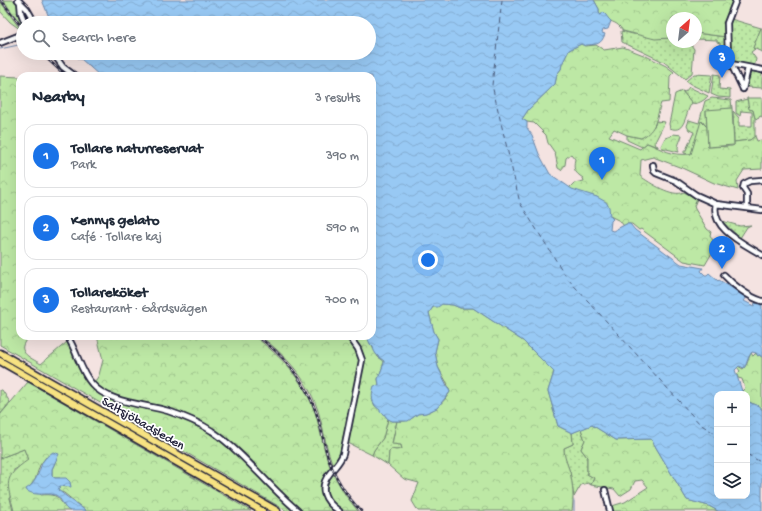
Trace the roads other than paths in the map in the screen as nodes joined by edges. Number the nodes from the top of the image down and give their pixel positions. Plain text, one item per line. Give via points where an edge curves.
1 (736, 0) edge
2 (19, 1) edge
3 (22, 16) edge
4 (30, 16) edge
5 (16, 37) edge
6 (0, 43) edge
7 (58, 60) edge
8 (731, 64) junction
9 (748, 68) junction
10 (762, 70) edge
11 (70, 72) edge
12 (653, 165) dead end
13 (762, 180) edge
14 (716, 204) junction
15 (747, 208) junction
16 (762, 210) edge
17 (762, 255) edge
18 (724, 275) dead end
19 (762, 301) edge
20 (352, 340) edge
21 (70, 341) dead end
22 (0, 352) edge
23 (0, 361) edge
24 (605, 490) dead end
25 (262, 511) edge
26 (277, 511) edge
27 (298, 511) edge
28 (338, 511) edge
29 (610, 511) edge

1 - 8 street via 728,20 727,31
2 - 3 street
2 - 4 street
5 - 6 street
7 - 11 street
8 - 9 street
8 - 9 street via 743,89
9 - 10 street
12 - 14 street via 656,173
13 - 15 street via 744,184 743,188 748,196
14 - 15 street
14 - 17 street via 715,215 721,226
15 - 16 street
18 - 19 street via 731,283
20 - 28 street via 362,360 343,454 340,462 328,475 324,488 324,496
21 - 27 street via 82,370 96,389 114,398 168,411 198,423 224,440
22 - 26 highway, Saltsjöbadsleden
23 - 25 highway, Saltsjöbadsleden
24 - 29 street

